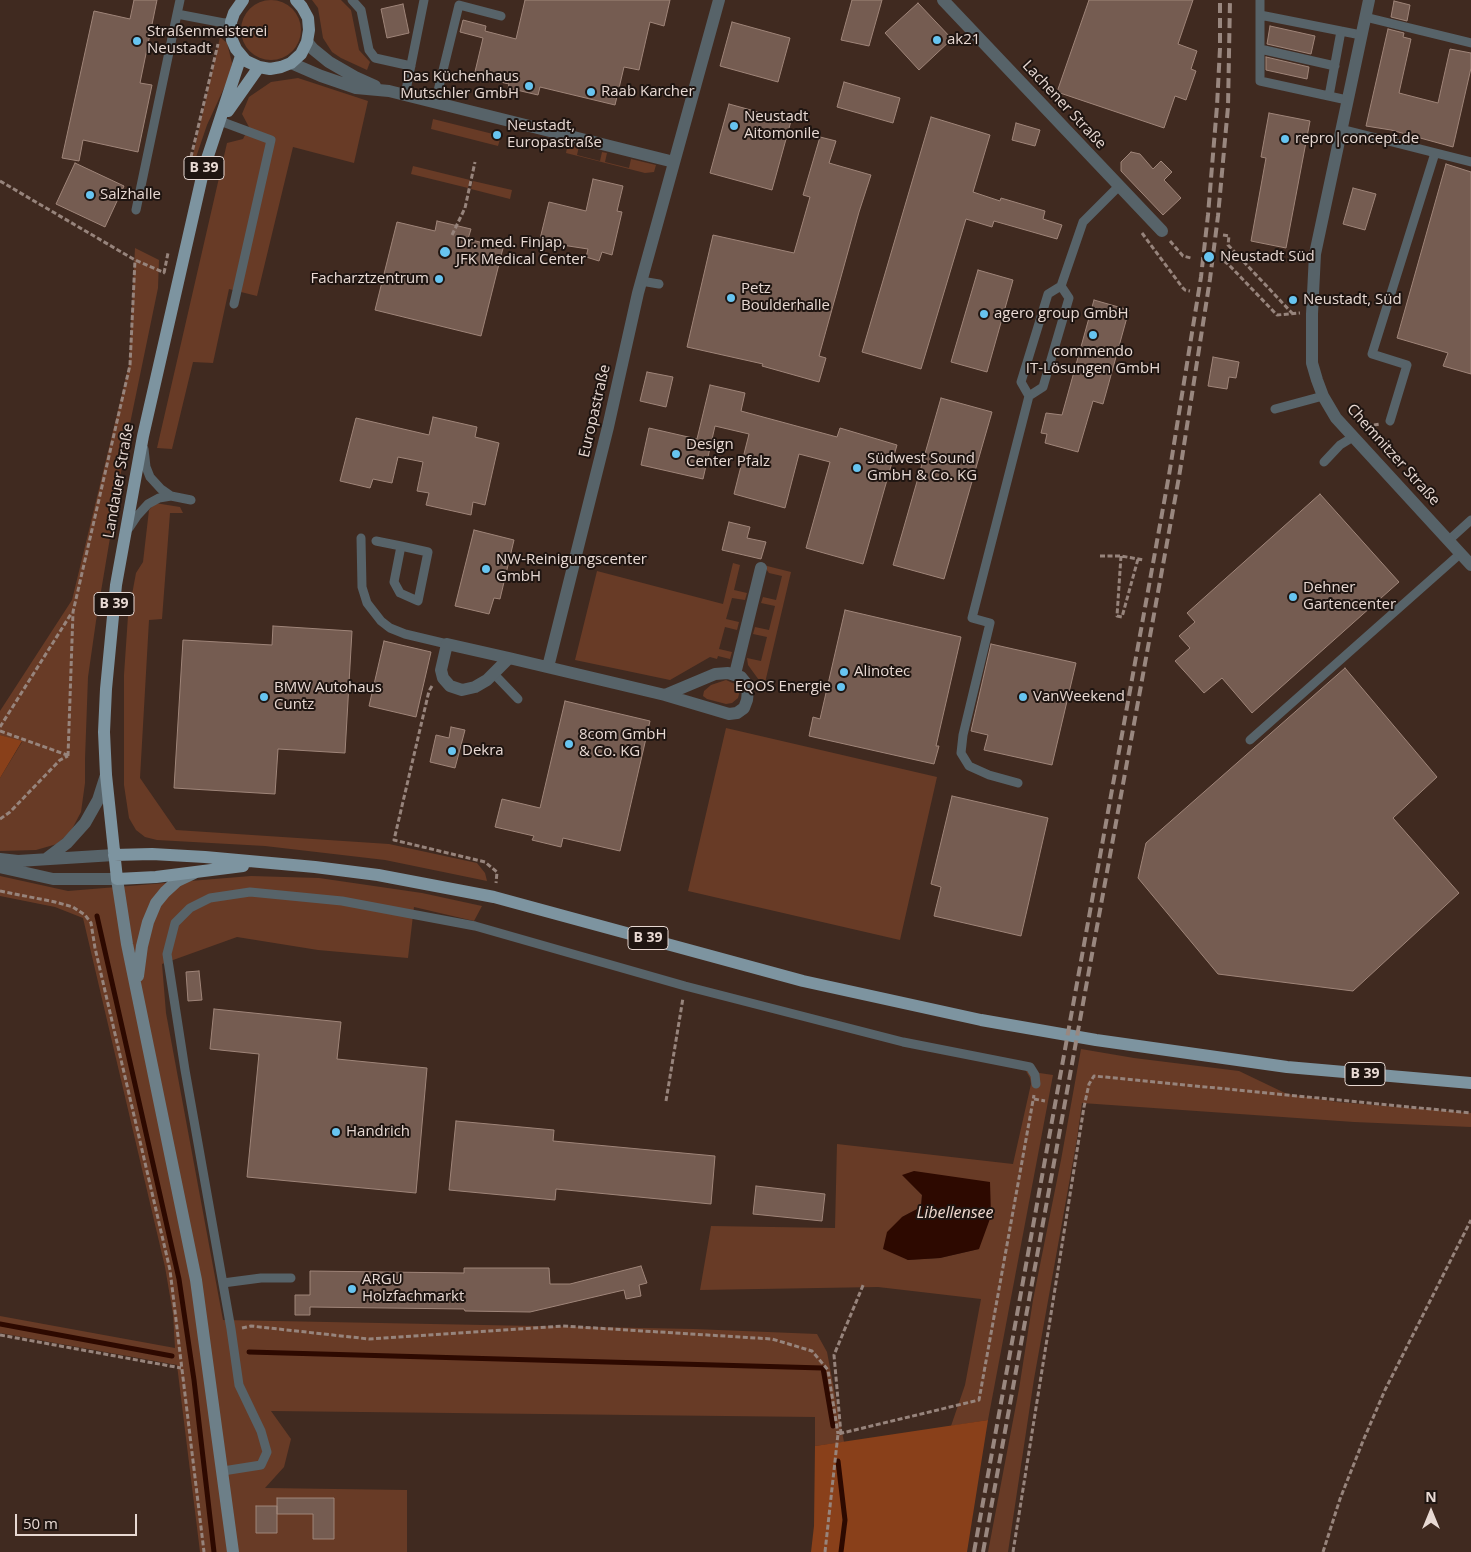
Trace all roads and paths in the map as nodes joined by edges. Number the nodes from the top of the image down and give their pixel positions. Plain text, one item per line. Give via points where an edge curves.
1 (180, 0) edge
2 (243, 0) edge
3 (296, 0) edge
4 (352, 0) edge
5 (424, 0) edge
6 (718, 0) edge
7 (943, 0) edge
8 (1260, 0) edge
9 (1369, 0) edge
10 (177, 14) junction
11 (1260, 15) junction
12 (501, 16) dead end
13 (1365, 17) junction
14 (227, 22) junction
15 (1341, 31) junction
16 (1361, 35) junction
17 (307, 42) junction
18 (1471, 43) edge
19 (1260, 49) junction
20 (241, 56) junction
21 (291, 62) junction
22 (411, 66) junction
23 (1335, 66) junction
24 (259, 67) junction
25 (389, 91) junction
26 (405, 95) junction
27 (1329, 96) junction
28 (1348, 100) junction
29 (435, 102) junction
30 (220, 121) junction
31 (1341, 129) junction
32 (1435, 153) junction
33 (190, 161) dead end
34 (475, 162) dead end
35 (674, 162) junction
36 (1471, 162) edge
37 (0, 181) edge
38 (1119, 186) junction
39 (136, 210) dead end
40 (1141, 232) dead end
41 (1162, 232) joint
42 (452, 235) dead end
43 (1223, 235) dead end
44 (170, 245) dead end
45 (1191, 258) dead end
46 (135, 260) junction
47 (1224, 261) dead end
48 (164, 273) junction
49 (179, 278) junction
50 (641, 281) junction
51 (659, 284) dead end
52 (1061, 286) junction
53 (1190, 291) dead end
54 (234, 304) dead end
55 (1292, 313) junction
56 (1312, 314) junction
57 (1029, 396) junction
58 (1323, 396) junction
59 (1275, 409) dead end
60 (1351, 420) dead end
61 (1390, 421) dead end
62 (1374, 426) dead end
63 (143, 436) junction
64 (1353, 437) junction
65 (1324, 462) dead end
66 (171, 496) junction
67 (191, 500) dead end
68 (1471, 520) edge
69 (125, 535) junction
70 (361, 538) dead end
71 (1449, 540) junction
72 (376, 541) dead end
73 (401, 546) junction
74 (1460, 553) junction
75 (1100, 556) dead end
76 (1121, 556) junction
77 (1138, 559) junction
78 (1144, 560) dead end
79 (1471, 565) edge
80 (761, 568) dead end
81 (73, 612) junction
82 (447, 644) junction
83 (509, 658) junction
84 (548, 667) junction
85 (441, 670) junction
86 (494, 674) junction
87 (735, 674) junction
88 (665, 695) junction
89 (518, 700) dead end
90 (0, 729) edge
91 (1250, 740) dead end
92 (68, 756) junction
93 (106, 775) junction
94 (1018, 783) dead end
95 (0, 819) edge
96 (114, 855) junction
97 (0, 859) edge
98 (46, 859) junction
99 (262, 863) junction
100 (0, 867) edge
101 (195, 872) junction
102 (117, 879) junction
103 (0, 891) edge
104 (494, 897) junction
105 (685, 986) junction
106 (138, 996) junction
107 (1471, 1083) edge
108 (1036, 1084) joint
109 (666, 1100) dead end
110 (1034, 1100) junction
111 (1045, 1101) dead end
112 (1078, 1106) dead end
113 (1084, 1107) junction
114 (1471, 1113) edge
115 (1471, 1220) edge
116 (291, 1278) dead end
117 (223, 1283) junction
118 (864, 1283) dead end
119 (231, 1329) junction
120 (0, 1335) edge
121 (182, 1368) junction
122 (840, 1434) junction
123 (223, 1471) junction
124 (204, 1552) edge
125 (233, 1552) edge
126 (825, 1552) edge
127 (1013, 1552) edge
128 (1323, 1552) edge

1 - 10 lane
2 - 14 main road
3 - 17 main road via 308,18
4 - 22 lane via 361,10 369,50 374,58
5 - 22 lane
6 - 35 street, Europastraße
7 - 38 street, Lachener Straße
8 - 11 lane
9 - 13 street, Chemnitzer Straße
10 - 14 lane
10 - 39 lane
11 - 15 lane
11 - 19 lane
12 - 29 lane via 459,5
13 - 16 street, Chemnitzer Straße
13 - 18 lane
14 - 20 main road
14 - 33 path
15 - 16 lane
15 - 23 lane
16 - 28 street, Chemnitzer Straße
17 - 21 main road via 301,54
17 - 25 street via 329,62 355,78
19 - 23 lane
19 - 27 lane via 1260,81
20 - 24 main road
20 - 30 main road, Landauer Straße / B 39
21 - 24 main road via 281,67
21 - 25 street via 356,88
22 - 26 lane
23 - 27 lane
24 - 30 main road, Landauer Straße / B 39
25 - 26 street
26 - 29 street
27 - 28 lane
28 - 31 street, Chemnitzer Straße
29 - 35 street
30 - 49 main road, Landauer Straße / B 39 via 204,168
30 - 54 lane via 270,140
31 - 32 lane
31 - 56 street, Chemnitzer Straße via 1315,254
32 - 36 lane
32 - 61 lane via 1372,354 1407,365
34 - 42 path via 465,208
35 - 50 street, Europastraße
37 - 46 path
38 - 41 street, Lachener Straße
38 - 52 lane via 1083,222
40 - 53 path via 1182,287
41 - 45 path via 1183,256
43 - 55 path via 1229,236 1228,245
44 - 48 path
46 - 48 path
46 - 81 path via 130,365
47 - 55 path via 1277,315
48 - 49 path
49 - 63 main road, Landauer Straße / B 39
50 - 51 lane
50 - 84 street, Europastraße
52 - 57 lane via 1048,294 1021,382
52 - 57 lane via 1069,298 1043,387
55 - 56 path
56 - 58 street, Chemnitzer Straße via 1312,363
57 - 94 lane via 972,618 990,623 963,735 962,752 969,766
58 - 59 lane
58 - 64 street, Chemnitzer Straße
60 - 62 path
63 - 66 lane via 150,477
63 - 69 main road, Landauer Straße / B 39
64 - 65 lane
64 - 71 street, Chemnitzer Straße
66 - 67 lane
66 - 69 lane via 148,504
68 - 71 lane
69 - 93 main road, Landauer Straße / B 39 via 116,586 106,689
70 - 82 lane via 362,587 366,603 390,628
71 - 74 street, Chemnitzer Straße
72 - 73 lane
73 - 73 lane via 394,582 400,592 418,601 428,552
74 - 79 street, Chemnitzer Straße
74 - 91 lane
75 - 76 path
76 - 77 path
76 - 77 path via 1117,616 1122,617
77 - 78 path
80 - 87 street
81 - 90 path
81 - 92 path
82 - 83 street
82 - 85 street
83 - 84 street
83 - 86 street
84 - 88 street
85 - 86 street via 450,686 462,690 475,687
85 - 104 path via 429,691 394,840 485,862 497,872
86 - 89 lane
87 - 88 street via 715,674
87 - 88 street via 741,677 748,690 744,708 737,713 729,714
90 - 92 path
92 - 95 path via 60,760
93 - 96 main road, Landauer Straße / B 39
93 - 98 street via 98,800 85,823
96 - 98 street
96 - 99 main road, B 39 via 152,854
96 - 102 main road, B 39
97 - 98 street
99 - 101 main road, B 39
99 - 104 main road, B 39 via 378,875
100 - 102 street via 54,879
101 - 102 main road, B 39
101 - 106 main road via 177,882 156,903 142,946
102 - 106 main road
103 - 121 path via 73,907 91,923 94,948 170,1270
104 - 107 main road, B 39 via 803,981 981,1020 1131,1046 1277,1066
105 - 108 lane via 903,1042 1030,1067
105 - 109 path
105 - 117 lane via 475,926 342,901 250,892 210,898 190,908 175,923 167,954
106 - 123 main road via 196,1280
108 - 110 path
110 - 111 path
110 - 122 path via 979,1400
112 - 113 path
113 - 114 path via 1094,1076
113 - 127 path
115 - 128 path via 1362,1441
116 - 117 lane
117 - 119 lane
118 - 122 path via 834,1355
119 - 122 path via 251,1326 369,1339 563,1326 772,1339 812,1351 828,1370
119 - 123 lane via 239,1385 261,1431 267,1452 262,1465
120 - 121 path
121 - 124 path
122 - 126 path
123 - 125 main road

